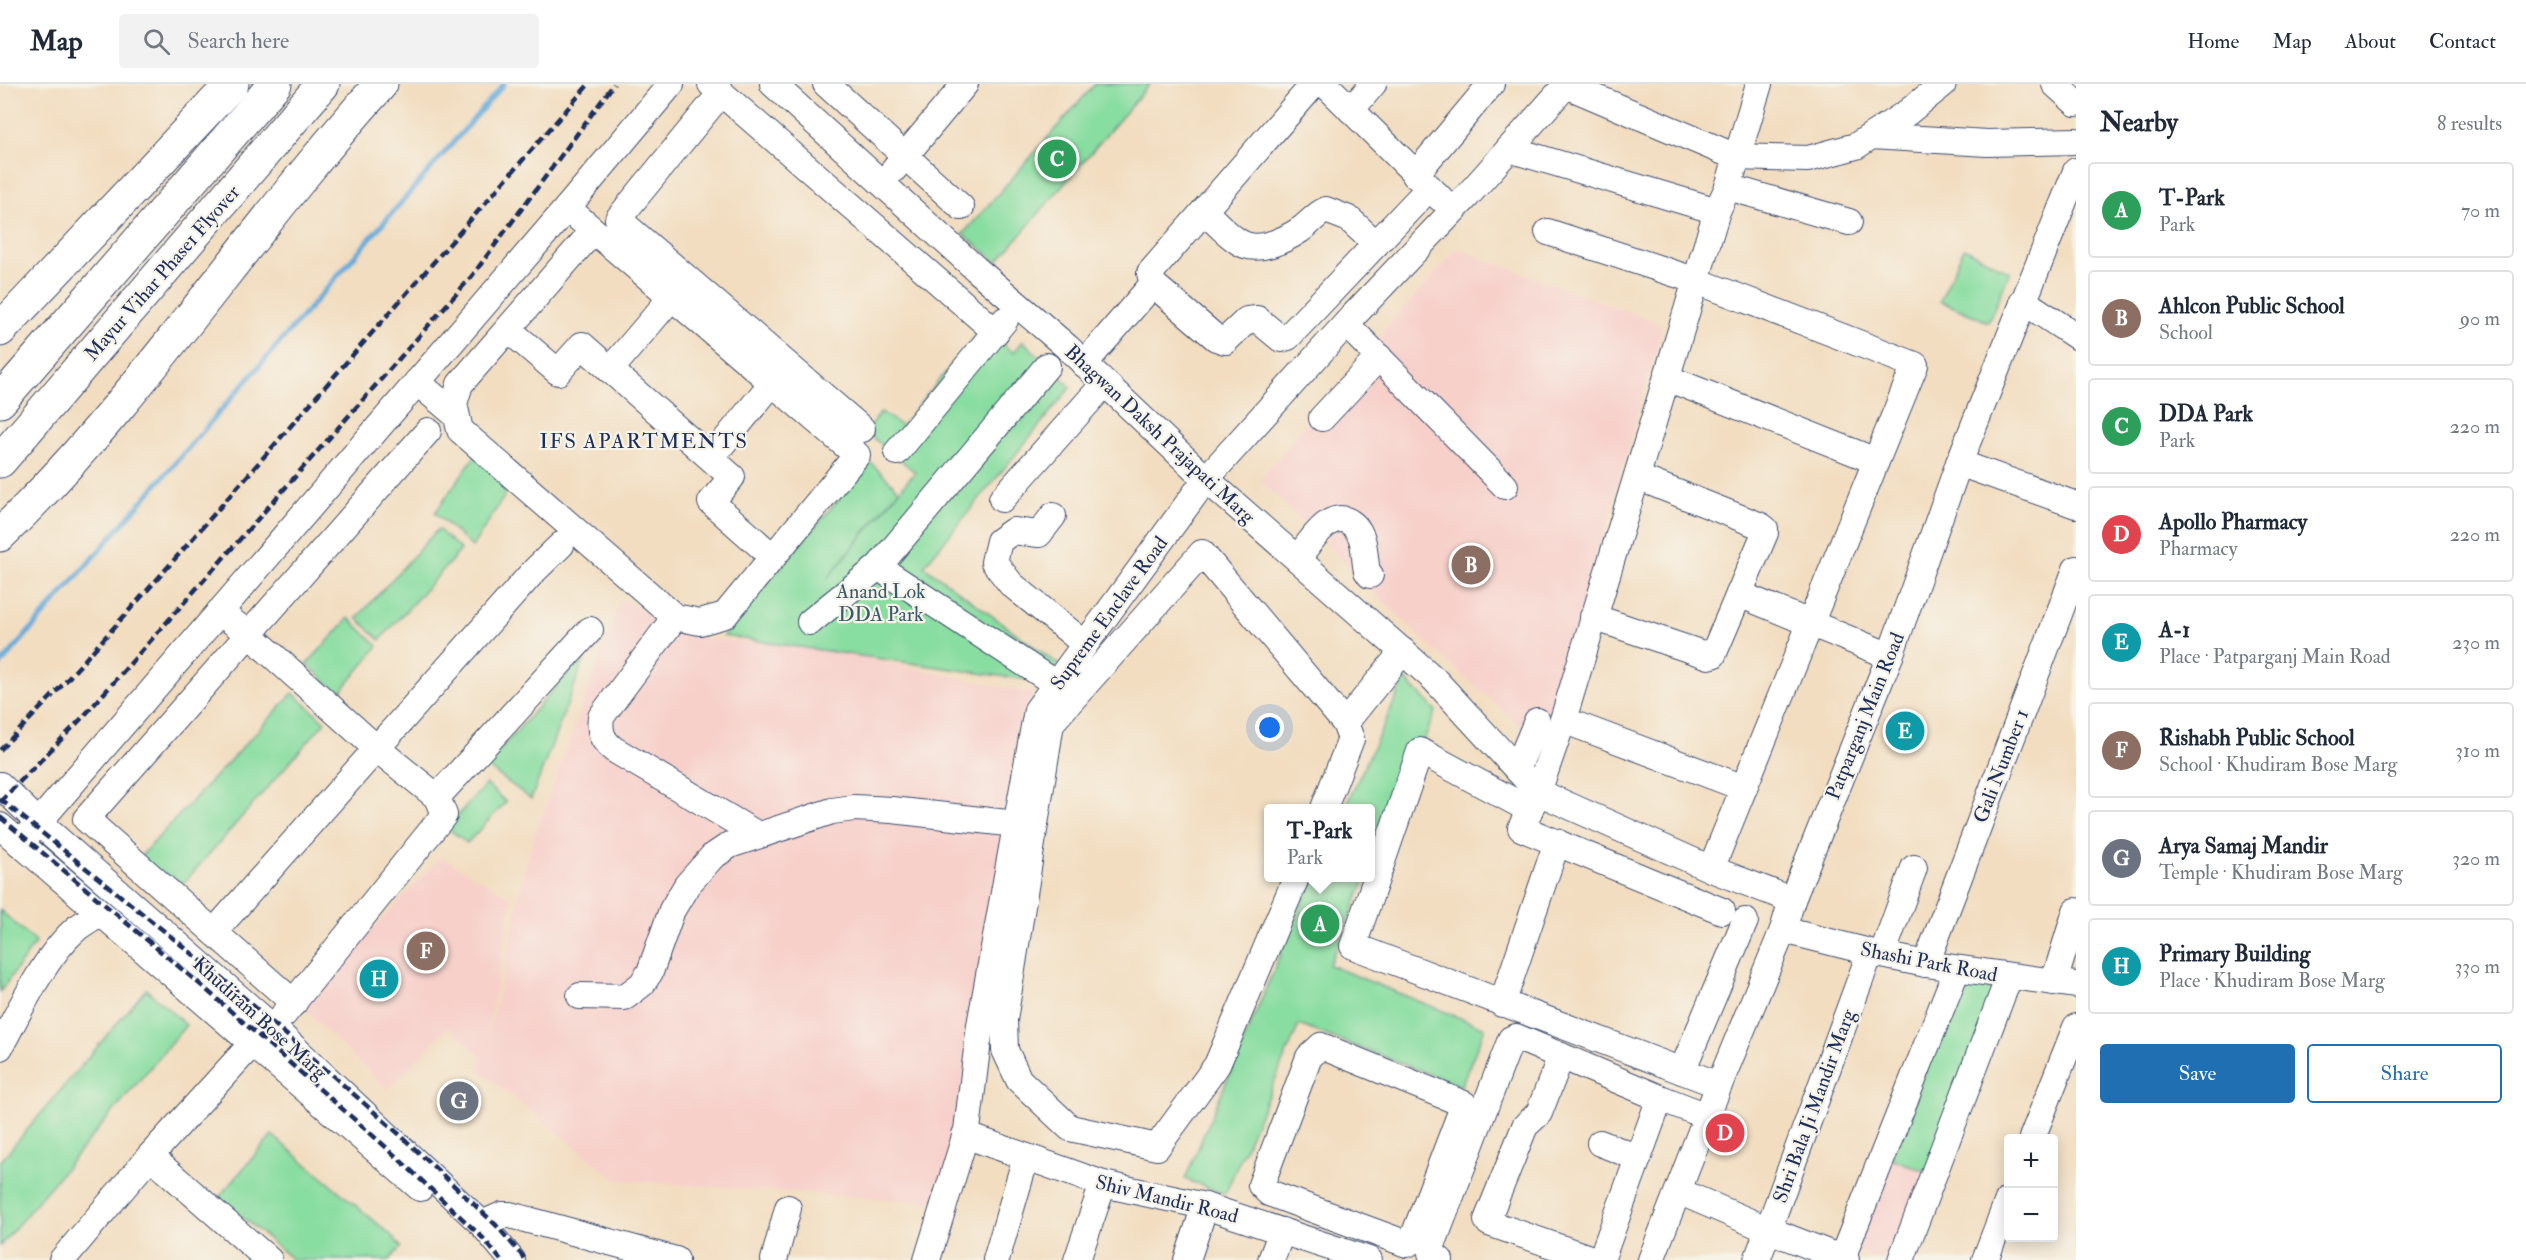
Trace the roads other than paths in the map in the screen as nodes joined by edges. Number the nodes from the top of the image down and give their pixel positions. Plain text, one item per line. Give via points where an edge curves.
1 (232, 84) edge
2 (275, 84) edge
3 (323, 84) edge
4 (381, 84) edge
5 (671, 84) edge
6 (773, 84) edge
7 (826, 84) edge
8 (965, 84) edge
9 (1314, 84) edge
10 (1325, 84) edge
11 (1373, 84) edge
12 (1491, 84) edge
13 (1759, 84) edge
14 (1943, 84) edge
15 (2055, 84) edge
16 (1567, 85) edge
17 (716, 88) edge
18 (2076, 103) edge
19 (1351, 110) junction
20 (1871, 136) junction
21 (2076, 141) edge
22 (1509, 149) junction
23 (905, 156) junction
24 (1736, 157) junction
25 (2076, 171) edge
26 (1422, 182) junction
27 (883, 183) junction
28 (1728, 187) junction
29 (1461, 203) junction
30 (961, 207) dead end
31 (567, 208) junction
32 (1204, 210) junction
33 (1717, 211) junction
34 (2067, 216) edge
35 (1849, 222) dead end
36 (592, 231) junction
37 (1548, 232) dead end
38 (1376, 244) junction
39 (1698, 281) junction
40 (1153, 284) junction
41 (671, 298) junction
42 (2023, 301) junction
43 (1017, 306) junction
44 (1346, 324) junction
45 (508, 328) junction
46 (0, 330) edge
47 (996, 332) junction
48 (2076, 336) edge
49 (1379, 357) junction
50 (1084, 364) junction
51 (1047, 366) dead end
52 (610, 370) junction
53 (1667, 378) junction
54 (417, 382) junction
55 (772, 383) junction
56 (1105, 383) junction
57 (0, 401) edge
58 (456, 415) junction
59 (1322, 418) dead end
60 (862, 429) dead end
61 (428, 431) dead end
62 (897, 452) dead end
63 (711, 458) junction
64 (0, 461) edge
65 (1876, 461) junction
66 (1959, 463) junction
67 (1636, 477) junction
68 (1206, 479) junction
69 (1505, 486) dead end
70 (1002, 499) dead end
71 (2076, 505) edge
72 (1053, 516) dead end
73 (0, 535) edge
74 (561, 545) dead end
75 (773, 557) junction
76 (1298, 558) junction
77 (878, 567) junction
78 (2075, 574) edge
79 (1370, 575) dead end
80 (1739, 594) junction
81 (219, 612) junction
82 (675, 617) junction
83 (1593, 617) junction
84 (810, 622) dead end
85 (1810, 622) junction
86 (590, 630) dead end
87 (249, 633) junction
88 (1085, 644) junction
89 (1403, 651) junction
90 (1890, 656) junction
91 (1056, 684) junction
92 (1563, 720) junction
93 (1537, 721) dead end
94 (1345, 723) junction
95 (376, 748) junction
96 (1517, 769) junction
97 (1, 784) edge
98 (1744, 788) junction
99 (438, 797) junction
100 (1534, 801) junction
101 (1326, 804) edge
102 (38, 822) junction
103 (1016, 824) junction
104 (0, 826) edge
105 (758, 835) junction
106 (1557, 842) junction
107 (21, 844) junction
108 (1914, 868) dead end
109 (1711, 869) junction
110 (1294, 882) edge
111 (1375, 882) edge
112 (1375, 882) edge
113 (1792, 900) junction
114 (1722, 911) dead end
115 (2076, 911) edge
116 (100, 913) junction
117 (1746, 921) dead end
118 (1783, 930) junction
119 (214, 933) junction
120 (1876, 954) junction
121 (1926, 964) junction
122 (1957, 969) junction
123 (2009, 977) junction
124 (2065, 984) edge
125 (580, 996) dead end
126 (294, 1003) junction
127 (1502, 1004) junction
128 (272, 1027) junction
129 (2076, 1027) edge
130 (251, 1045) junction
131 (0, 1047) edge
132 (1561, 1056) junction
133 (1682, 1071) junction
134 (1719, 1085) junction
135 (1660, 1098) junction
136 (1707, 1116) junction
137 (2034, 1134) edge
138 (965, 1135) junction
139 (1600, 1143) dead end
140 (392, 1152) junction
141 (150, 1156) junction
142 (1026, 1157) junction
143 (1638, 1158) junction
144 (1103, 1185) junction
145 (1678, 1191) junction
146 (1205, 1206) junction
147 (788, 1208) dead end
148 (2004, 1210) edge
149 (1333, 1217) junction
150 (482, 1224) junction
151 (1769, 1230) junction
152 (1282, 1231) junction
153 (1324, 1246) junction
154 (1842, 1259) edge
155 (63, 1260) edge
156 (269, 1260) edge
157 (493, 1260) edge
158 (512, 1260) edge
159 (676, 1260) edge
160 (774, 1260) edge
161 (927, 1260) edge
162 (996, 1260) edge
163 (1077, 1260) edge
164 (1186, 1260) edge
165 (1271, 1260) edge
166 (1369, 1260) edge
167 (1440, 1260) edge
168 (1595, 1260) edge
169 (1601, 1260) edge
170 (1651, 1260) edge
171 (1757, 1260) edge
172 (1901, 1260) edge
173 (1985, 1260) edge

1 - 46 highway
2 - 57 highway, Mayur Vihar Phase1 Flyover
3 - 64 highway, Mayur Vihar Phase1 Flyover
4 - 73 highway via 338,132 126,399
5 - 31 street
6 - 27 street, Bhagwan Daksh Prajapati Marg
7 - 23 street
8 - 23 street
9 - 32 street
10 - 19 street
11 - 19 street
12 - 26 street
13 - 24 street
14 - 20 street
15 - 18 street
16 - 22 street, Supreme Enclave Road
16 - 24 street
17 - 47 street
17 - 60 street via 618,219
19 - 26 street
20 - 21 street via 1987,142
20 - 24 street via 1856,146 1808,159
22 - 29 street, Supreme Enclave Road
22 - 33 street
23 - 27 street
23 - 30 street
24 - 28 street
25 - 34 street, Patparganj Main Road
26 - 29 street
26 - 38 street
27 - 43 street, Bhagwan Daksh Prajapati Marg
28 - 33 street
28 - 35 street
29 - 44 street, Supreme Enclave Road
31 - 36 street
31 - 54 street
32 - 38 street via 1240,243 1250,246 1282,242 1326,210 1349,219
32 - 40 street via 1150,273
33 - 39 street
34 - 42 street, Patparganj Main Road
36 - 41 street
36 - 45 street
37 - 39 street
38 - 40 street via 1288,337 1281,339 1257,319 1247,320 1225,340 1216,338
39 - 53 street
39 - 65 street via 1915,365
40 - 50 street
41 - 52 street
41 - 55 street
42 - 48 street
42 - 66 street, Patparganj Main Road
43 - 47 street
43 - 50 street, Bhagwan Daksh Prajapati Marg
44 - 49 street
44 - 68 street, Supreme Enclave Road
45 - 52 street via 558,372 582,345
45 - 58 street via 460,384 454,404
47 - 62 street
49 - 59 street
49 - 69 street
50 - 56 street, Bhagwan Daksh Prajapati Marg
51 - 77 street
52 - 63 street
53 - 65 street
53 - 67 street
54 - 58 street
54 - 81 street
55 - 63 street
55 - 75 street via 857,455
56 - 68 street, Bhagwan Daksh Prajapati Marg
56 - 70 street
58 - 82 street via 460,430
61 - 87 street
63 - 75 street via 732,477 711,502
65 - 85 street
66 - 71 street
66 - 90 street, Patparganj Main Road
67 - 80 street via 1764,529
67 - 83 street
68 - 76 street, Bhagwan Daksh Prajapati Marg
68 - 88 street, Supreme Enclave Road
72 - 88 street via 1039,534 1013,531 999,541 994,562 1011,584
74 - 95 street
75 - 82 street via 725,615 700,622
76 - 79 street via 1326,523 1343,519 1359,532
76 - 89 street, Bhagwan Daksh Prajapati Marg
77 - 84 street
77 - 91 street
78 - 121 street, Gali Number 1
80 - 83 street via 1716,650 1708,656
80 - 85 street
81 - 87 street
81 - 102 street
82 - 105 street via 602,717 603,741
83 - 92 street
85 - 90 street
85 - 98 street
86 - 99 street
87 - 95 street
87 - 119 street via 86,819
88 - 91 street, Supreme Enclave Road
89 - 94 street
89 - 96 street, Bhagwan Daksh Prajapati Marg
90 - 113 street, Patparganj Main Road
91 - 103 street, Supreme Enclave Road via 1037,710
92 - 98 street
92 - 100 street
93 - 96 street
94 - 101 street via 1352,739
94 - 110 street via 1202,554 1051,723 1004,1020 1005,1050 1018,1080 1070,1128 1157,1147 1217,1065
95 - 99 street
95 - 119 street
96 - 100 street, Bhagwan Daksh Prajapati Marg
97 - 102 street, Khudiram Bose Marg
98 - 109 street
99 - 126 street via 444,814
100 - 106 street via 1521,828
100 - 109 street
100 - 112 street via 1420,751
102 - 107 street
102 - 128 street, Khudiram Bose Marg
103 - 105 street via 854,808 832,811
103 - 138 street, Supreme Enclave Road
104 - 107 street, Khudiram Bose Marg
105 - 125 street via 730,845 712,857 687,885 672,910 650,972 633,992 625,997
106 - 114 street
106 - 127 street
107 - 116 street, Khudiram Bose Marg
108 - 120 street, Shri Bala Ji Mandir Marg
109 - 113 street
111 - 127 street via 1353,946
113 - 118 street, Patparganj Main Road
115 - 124 street
116 - 130 street, Khudiram Bose Marg
116 - 131 street via 76,928 62,945 32,988
117 - 133 street
118 - 120 street, Shashi Park Road
118 - 134 street, Patparganj Main Road
119 - 126 street
120 - 121 street, Shashi Park Road
120 - 151 street, Shri Bala Ji Mandir Marg
121 - 122 street, Shashi Park Road
122 - 123 street, Shashi Park Road
122 - 154 street
123 - 124 street, Shashi Park Road
123 - 172 street
126 - 128 street
127 - 133 street
128 - 140 street, Khudiram Bose Marg
129 - 137 street
130 - 140 street, Khudiram Bose Marg
130 - 141 street
132 - 135 street
132 - 167 street via 1516,1037 1511,1039 1431,1248
132 - 168 street via 1539,1113 1525,1126 1487,1220
133 - 134 street
134 - 136 street, Patparganj Main Road
135 - 136 street
135 - 143 street
136 - 145 street, Patparganj Main Road
138 - 142 street, Shiv Mandir Road
138 - 161 street, Supreme Enclave Road
139 - 143 street
140 - 150 street, Khudiram Bose Marg
140 - 157 street, Khudiram Bose Marg
141 - 155 street
141 - 156 street
142 - 144 street, Shiv Mandir Road
142 - 162 street
143 - 169 street
144 - 146 street, Shiv Mandir Road
144 - 163 street
145 - 151 street
145 - 170 street, Patparganj Main Road
146 - 152 street, Shiv Mandir Road
146 - 164 street
147 - 160 street
148 - 173 street
149 - 149 street via 1407,1244 1412,1241 1464,1104 1321,1046 1309,1057 1261,1185 1269,1193
149 - 153 street
150 - 158 street, Khudiram Bose Marg
150 - 159 street via 510,1215
151 - 154 street
151 - 171 street, Shri Bala Ji Mandir Marg
152 - 153 street, Shiv Mandir Road
152 - 165 street
153 - 166 street, Shiv Mandir Road

